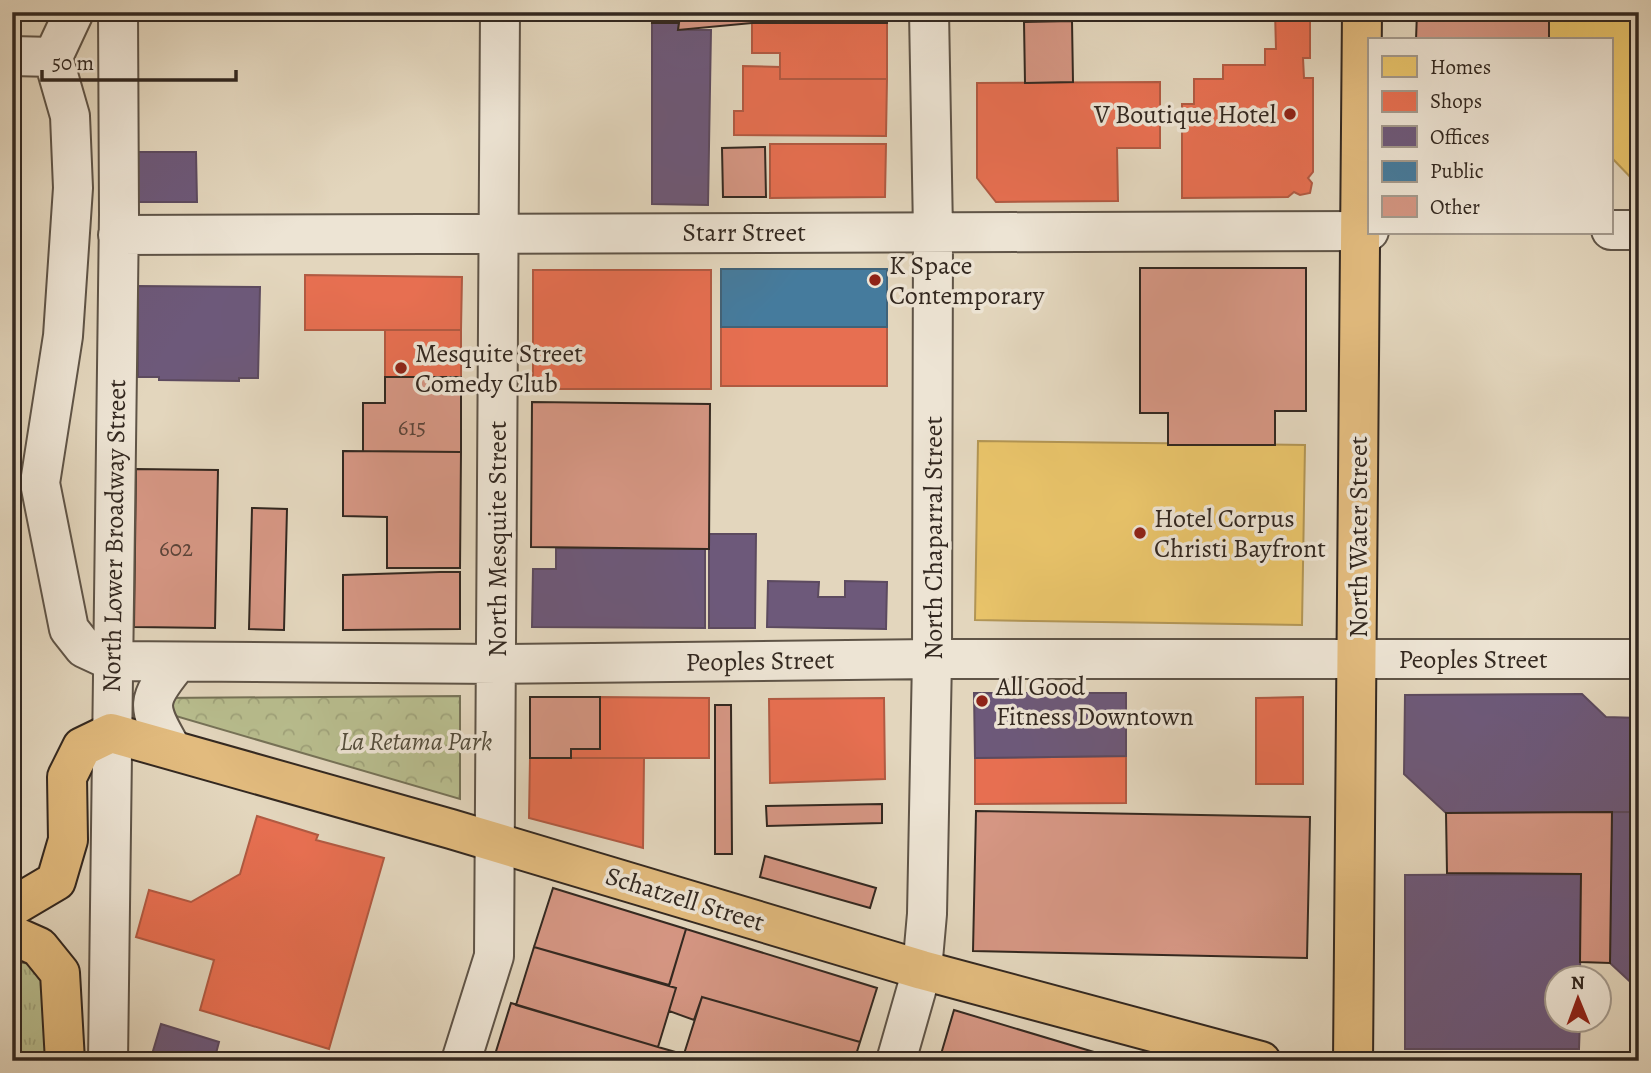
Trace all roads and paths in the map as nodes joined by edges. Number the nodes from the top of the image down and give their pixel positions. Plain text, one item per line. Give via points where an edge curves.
1 (74, 12) edge
2 (118, 12) edge
3 (500, 12) edge
4 (929, 12) edge
5 (1362, 12) edge
6 (12, 55) edge
7 (53, 57) junction
8 (1612, 230) edge
9 (1639, 230) edge
10 (1365, 231) edge
11 (933, 232) junction
12 (499, 233) junction
13 (118, 235) junction
14 (26, 483) edge
15 (933, 659) junction
16 (1357, 659) junction
17 (1639, 659) edge
18 (112, 661) junction
19 (177, 662) junction
20 (497, 664) junction
21 (111, 733) junction
22 (171, 748) junction
23 (496, 843) junction
24 (12, 907) edge
25 (12, 935) edge
26 (922, 970) junction
27 (65, 1061) edge
28 (108, 1061) edge
29 (461, 1061) edge
30 (896, 1061) edge
31 (1261, 1061) edge
32 (1353, 1061) edge

1 - 7 street
2 - 13 street, North Lower Broadway Street
3 - 12 street, North Mesquite Street
4 - 11 street, North Chaparral Street
5 - 10 main road, North Water Street
6 - 7 street
7 - 14 street via 70,116 73,188 63,336
8 - 9 street
10 - 11 street, Starr Street
10 - 16 main road, North Water Street
11 - 12 street, Starr Street
11 - 15 street, North Chaparral Street
12 - 13 street, Starr Street
12 - 20 street, North Mesquite Street
13 - 18 street, North Lower Broadway Street
14 - 18 street, Peoples Street via 69,629 84,648
15 - 16 street, Peoples Street
15 - 20 street, Peoples Street
15 - 26 street, North Chaparral Street
16 - 17 street, Peoples Street
16 - 32 main road, North Water Street
18 - 19 street, Peoples Street
18 - 21 street, North Lower Broadway Street
19 - 20 street, Peoples Street
19 - 22 street via 154,691 153,718
20 - 23 street, North Mesquite Street
21 - 22 main road, Schatzell Street
21 - 24 main road via 82,747 67,777 68,840 56,881
21 - 28 street, North Lower Broadway Street
22 - 23 main road, Schatzell Street
23 - 26 main road, Schatzell Street
23 - 29 street, North Mesquite Street via 495,956
25 - 27 main road via 39,947 60,972
26 - 30 street, North Chaparral Street
26 - 31 main road, Schatzell Street

